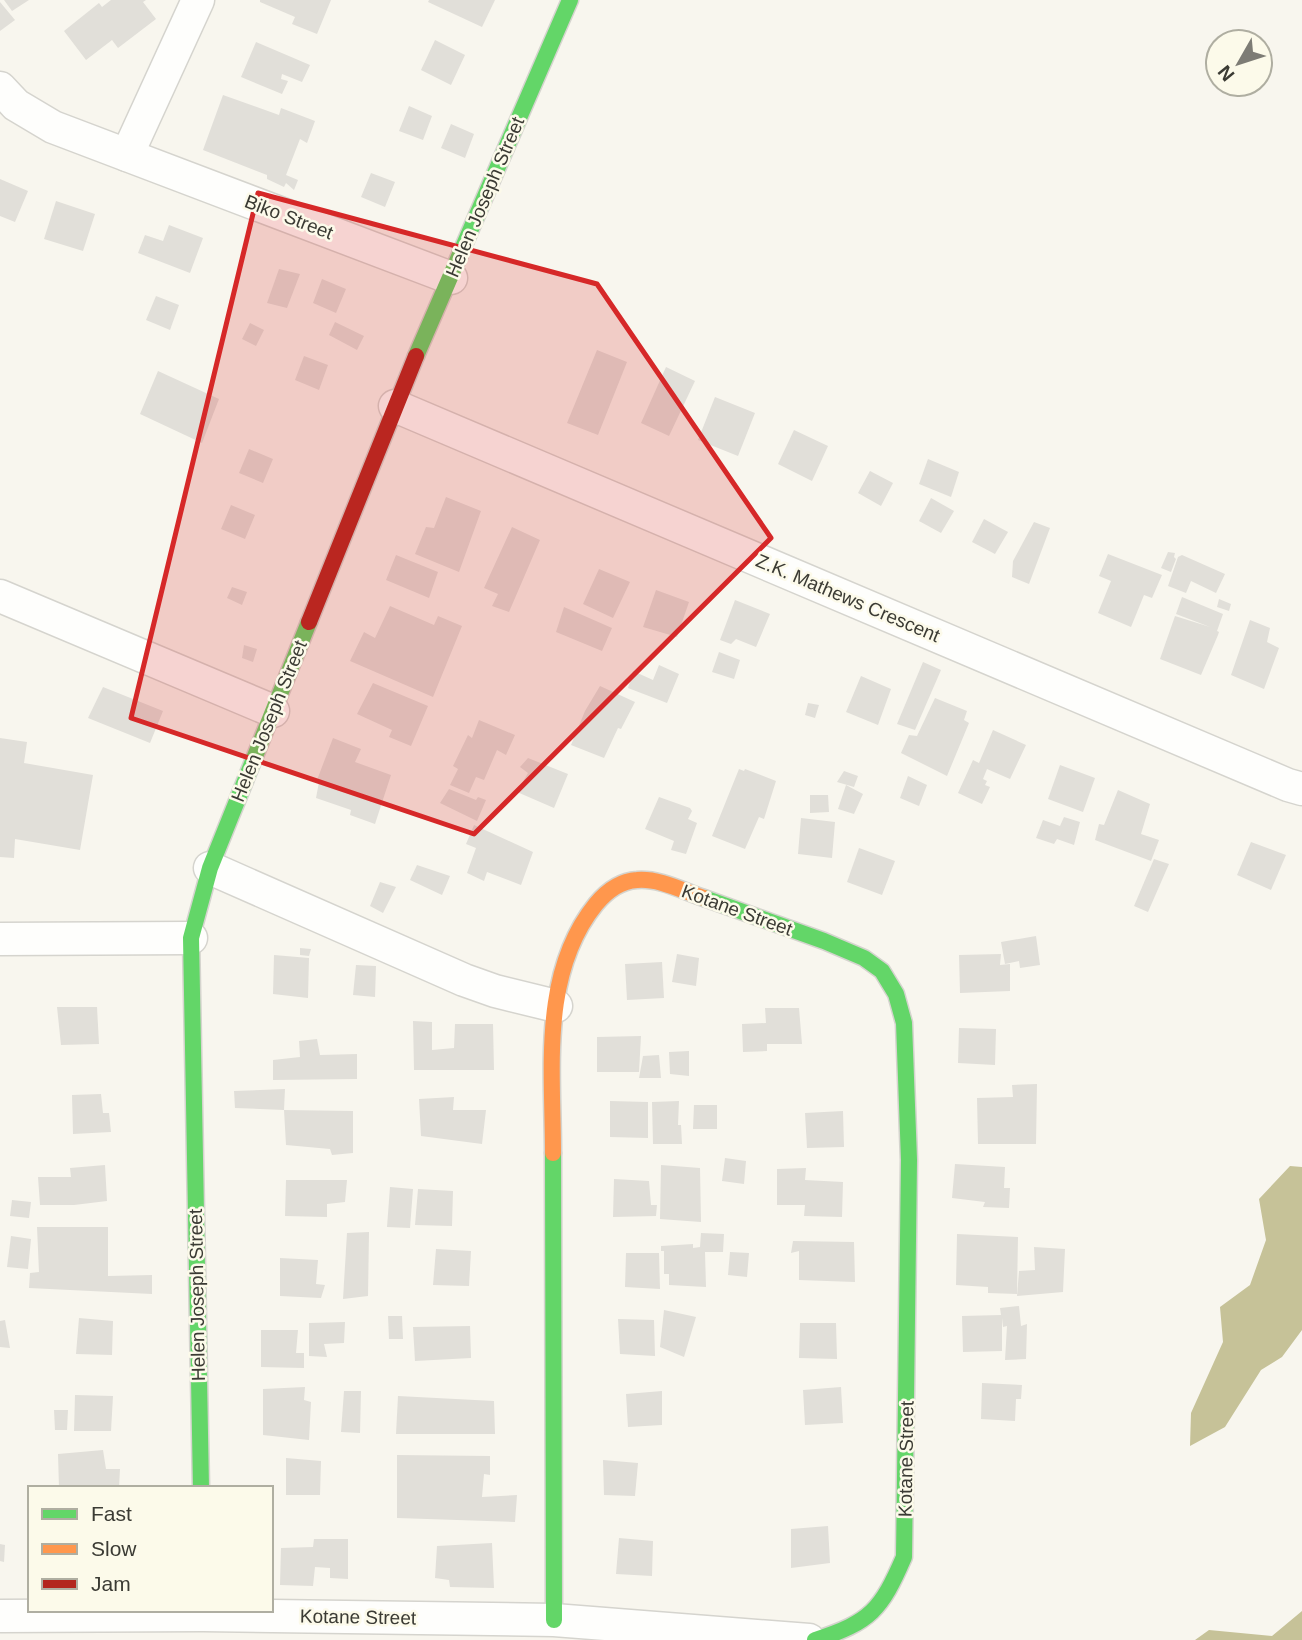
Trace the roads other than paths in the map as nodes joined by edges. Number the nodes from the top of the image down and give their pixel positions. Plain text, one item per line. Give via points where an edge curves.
1 (198, 0) edge
2 (570, 0) edge
3 (0, 88) edge
4 (127, 155) junction
5 (451, 278) junction
6 (396, 406) junction
7 (0, 596) edge
8 (273, 711) junction
9 (1302, 789) edge
10 (210, 869) junction
11 (191, 938) junction
12 (0, 939) edge
13 (555, 1006) junction
14 (201, 1486) edge
15 (0, 1616) edge
16 (554, 1620) junction
17 (203, 1622) edge
18 (809, 1640) edge
19 (815, 1640) edge

1 - 4 street
2 - 5 street, Helen Joseph Street
3 - 4 street, Biko Street via 53,127
4 - 5 street, Biko Street
5 - 6 street, Helen Joseph Street
6 - 8 street, Helen Joseph Street
6 - 9 street, Z.K. Mathews Crescent
7 - 8 street
8 - 10 street, Helen Joseph Street
10 - 11 street, Helen Joseph Street
10 - 13 street via 464,980
11 - 12 street
11 - 14 street, Helen Joseph Street
13 - 16 street, Kotane Street
13 - 19 street, Kotane Street via 582,922 607,894 632,880 670,886 863,958 882,971 896,994 904,1023 909,1160 904,1557 888,1594 871,1616 850,1630
15 - 17 street, Kotane Street
16 - 17 street, Kotane Street
16 - 18 street, Kotane Street

